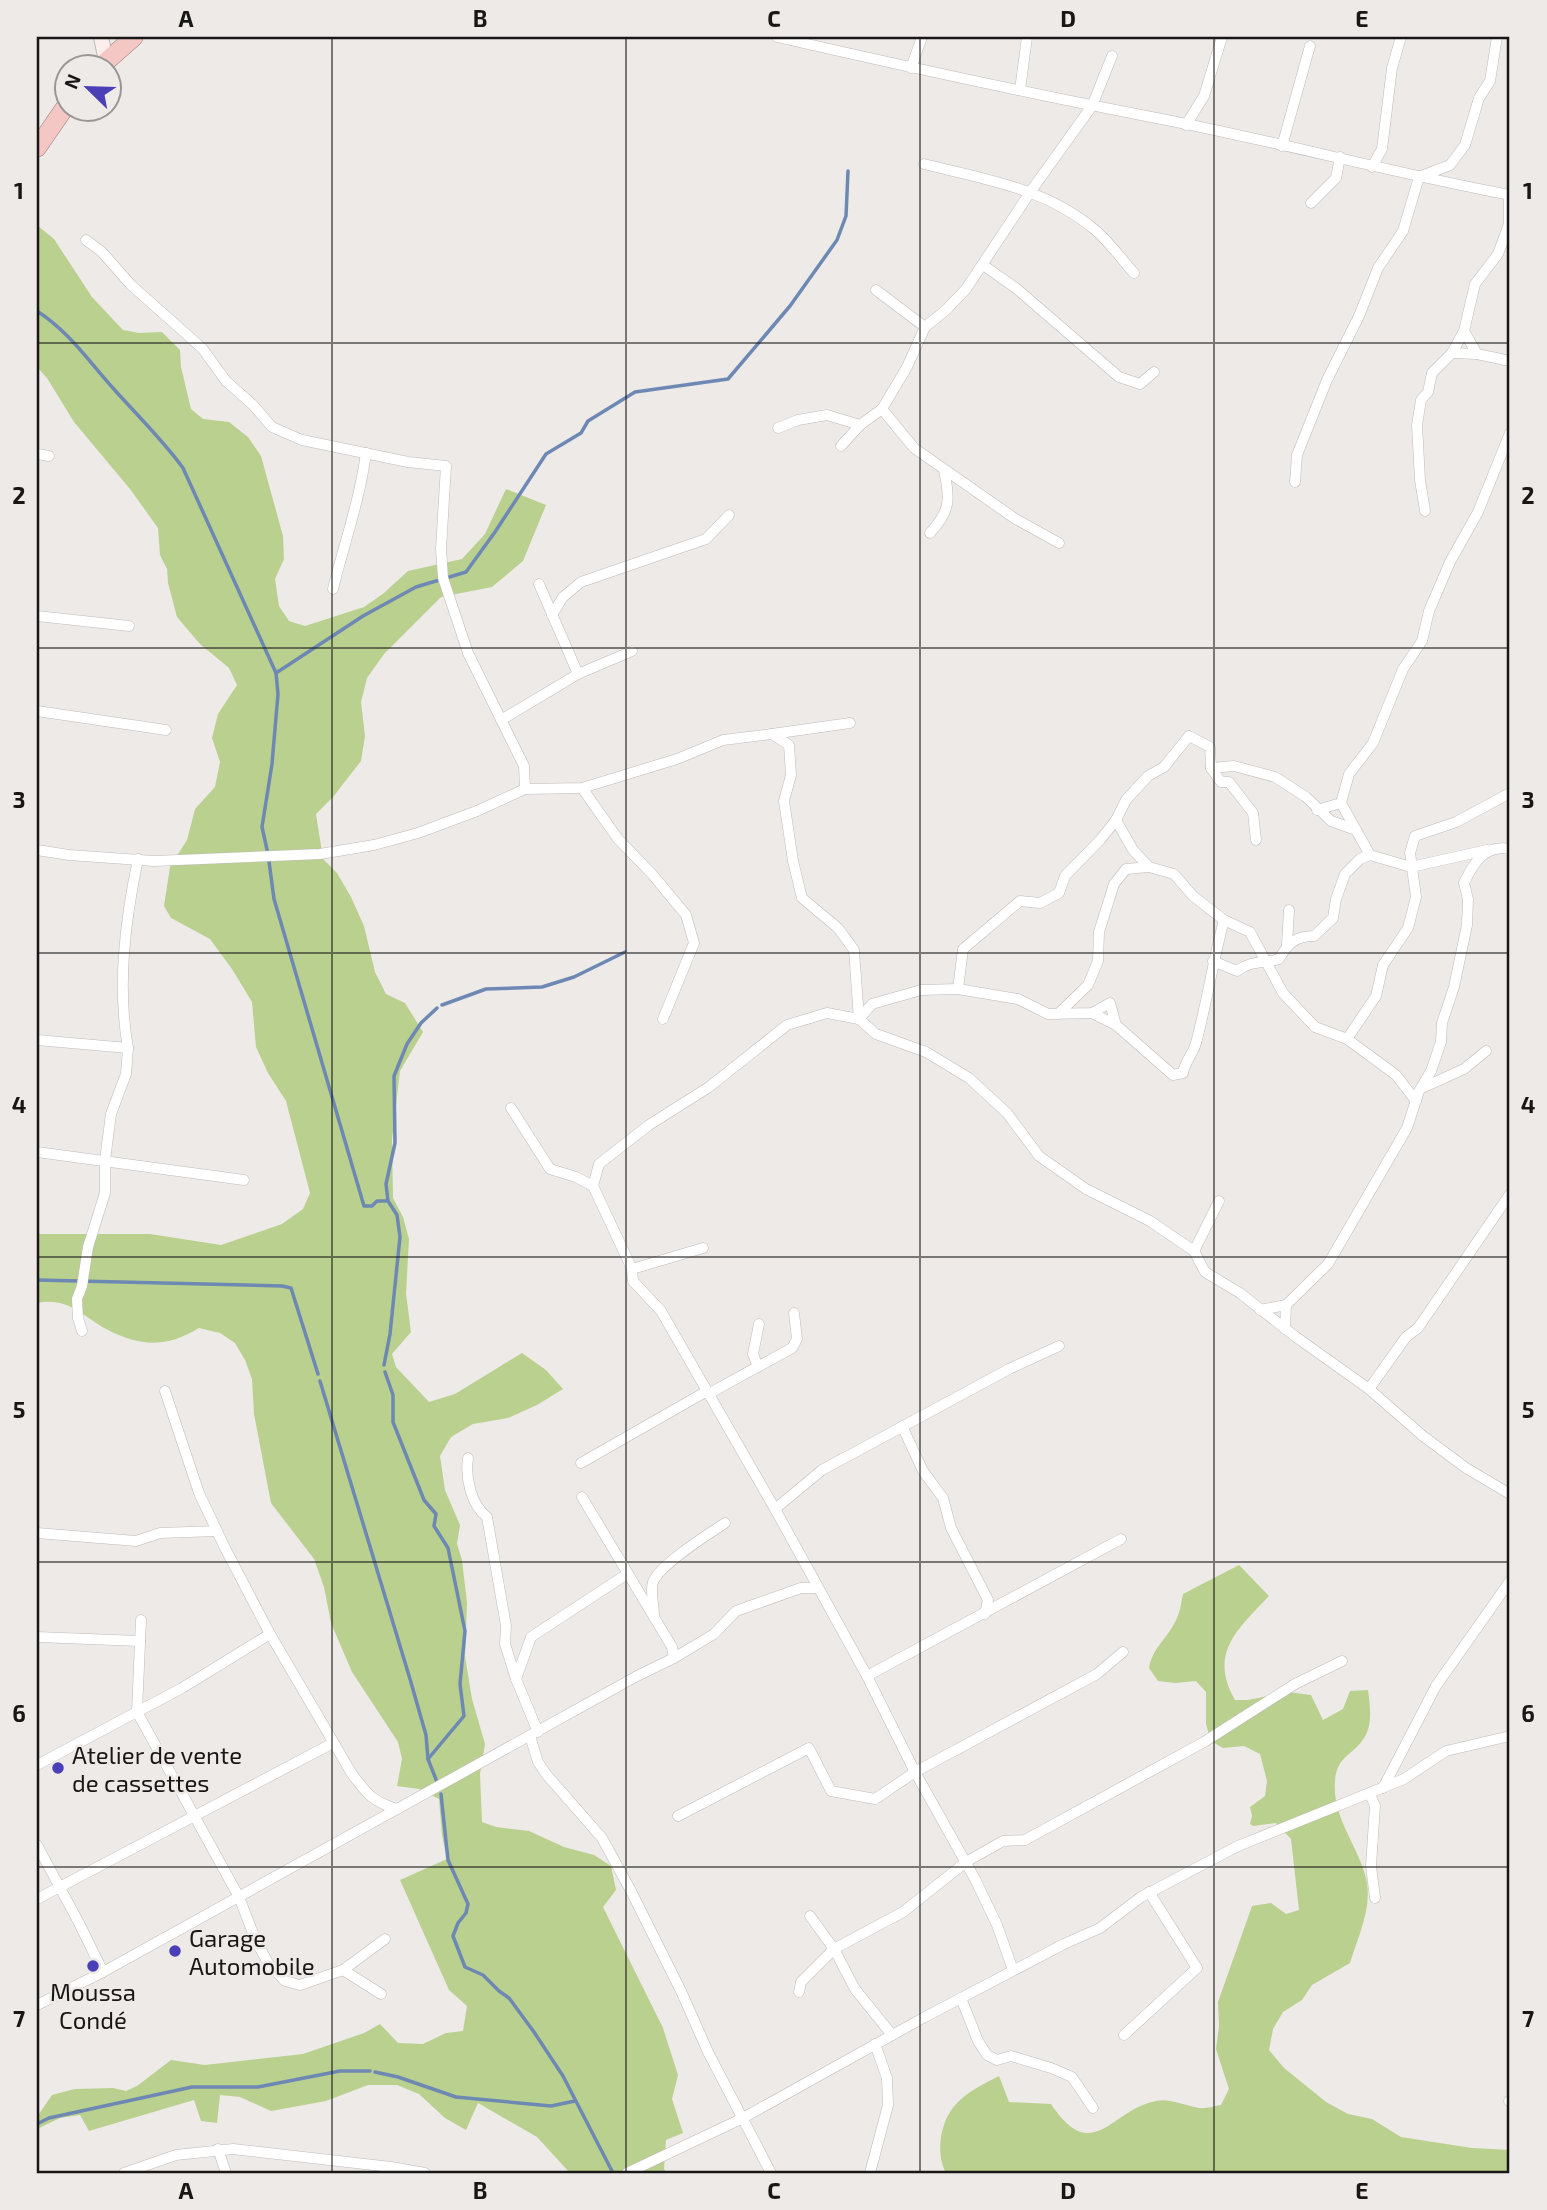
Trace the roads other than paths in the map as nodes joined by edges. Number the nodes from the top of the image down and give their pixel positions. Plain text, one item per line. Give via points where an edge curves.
1 (134, 37) edge
2 (777, 37) edge
3 (922, 37) edge
4 (1027, 37) edge
5 (1222, 37) edge
6 (1401, 37) edge
7 (1497, 37) edge
8 (1310, 46) dead end
9 (117, 52) edge
10 (1112, 55) dead end
11 (911, 68) junction
12 (1020, 90) junction
13 (1092, 106) junction
14 (55, 122) edge
15 (1186, 125) junction
16 (1282, 146) junction
17 (37, 148) edge
18 (1340, 157) junction
19 (924, 164) dead end
20 (1372, 167) junction
21 (1419, 177) junction
22 (1031, 191) junction
23 (1510, 194) edge
24 (1311, 203) dead end
25 (86, 240) dead end
26 (983, 265) junction
27 (1134, 273) dead end
28 (876, 290) dead end
29 (925, 327) junction
30 (1464, 331) junction
31 (1452, 353) junction
32 (1477, 354) junction
33 (1510, 361) edge
34 (1154, 372) dead end
35 (882, 409) junction
36 (860, 425) junction
37 (778, 428) dead end
38 (1510, 433) edge
39 (841, 446) dead end
40 (366, 453) junction
41 (37, 454) edge
42 (48, 456) dead end
43 (944, 470) junction
44 (1295, 482) dead end
45 (1425, 511) dead end
46 (729, 515) dead end
47 (930, 533) dead end
48 (1059, 544) dead end
49 (539, 584) dead end
50 (333, 589) dead end
51 (552, 615) junction
52 (37, 616) edge
53 (129, 626) dead end
54 (632, 651) dead end
55 (578, 674) junction
56 (37, 710) edge
57 (501, 720) junction
58 (849, 723) dead end
59 (166, 730) dead end
60 (772, 734) junction
61 (1234, 766) junction
62 (1211, 768) junction
63 (1229, 782) junction
64 (582, 788) junction
65 (525, 789) junction
66 (1510, 793) edge
67 (1341, 803) junction
68 (1317, 810) junction
69 (1116, 820) junction
70 (1356, 830) junction
71 (1255, 840) dead end
72 (1510, 849) edge
73 (37, 850) edge
74 (1488, 850) junction
75 (1370, 855) junction
76 (138, 859) junction
77 (1149, 867) junction
78 (1411, 867) junction
79 (1289, 910) dead end
80 (1224, 920) junction
81 (1287, 945) junction
82 (1213, 961) junction
83 (1267, 962) junction
84 (958, 989) junction
85 (1092, 1013) junction
86 (1058, 1014) junction
87 (663, 1019) dead end
88 (859, 1019) junction
89 (1116, 1025) junction
90 (1346, 1039) junction
91 (37, 1040) edge
92 (128, 1048) junction
93 (1486, 1051) dead end
94 (1417, 1096) junction
95 (511, 1108) dead end
96 (37, 1152) edge
97 (105, 1160) junction
98 (244, 1180) dead end
99 (593, 1186) junction
100 (1510, 1194) edge
101 (1219, 1201) dead end
102 (703, 1248) dead end
103 (1194, 1251) junction
104 (632, 1269) junction
105 (1286, 1305) junction
106 (1260, 1310) junction
107 (794, 1313) dead end
108 (760, 1324) dead end
109 (1285, 1329) junction
110 (82, 1331) dead end
111 (1059, 1346) dead end
112 (758, 1367) junction
113 (1369, 1388) junction
114 (165, 1391) dead end
115 (707, 1392) junction
116 (902, 1426) junction
117 (468, 1458) dead end
118 (581, 1463) dead end
119 (1510, 1494) edge
120 (582, 1497) dead end
121 (775, 1509) junction
122 (725, 1523) dead end
123 (217, 1531) junction
124 (37, 1533) edge
125 (1121, 1539) dead end
126 (627, 1574) junction
127 (1510, 1581) edge
128 (818, 1588) junction
129 (985, 1614) junction
130 (654, 1619) junction
131 (141, 1620) dead end
132 (270, 1634) junction
133 (37, 1637) edge
134 (139, 1641) junction
135 (1123, 1652) dead end
136 (674, 1658) junction
137 (1342, 1661) dead end
138 (867, 1676) junction
139 (516, 1679) junction
140 (137, 1712) junction
141 (534, 1734) junction
142 (1510, 1736) edge
143 (333, 1743) junction
144 (37, 1765) edge
145 (915, 1772) junction
146 (1383, 1788) junction
147 (1370, 1794) junction
148 (397, 1809) junction
149 (195, 1815) junction
150 (678, 1816) dead end
151 (37, 1844) edge
152 (965, 1862) junction
153 (60, 1887) junction
154 (1149, 1892) junction
155 (239, 1897) junction
156 (1376, 1898) dead end
157 (37, 1899) edge
158 (810, 1916) dead end
159 (385, 1939) dead end
160 (834, 1949) junction
161 (343, 1970) junction
162 (1013, 1970) junction
163 (103, 1972) junction
164 (799, 1992) dead end
165 (381, 1994) dead end
166 (961, 1998) junction
167 (37, 2005) edge
168 (892, 2035) junction
169 (1124, 2035) dead end
170 (875, 2044) junction
171 (1093, 2108) dead end
172 (741, 2119) junction
173 (218, 2149) junction
174 (631, 2171) edge
175 (124, 2173) edge
176 (226, 2173) edge
177 (425, 2173) edge
178 (771, 2173) edge
179 (870, 2173) edge

1 - 9 highway
2 - 11 street
3 - 11 street
4 - 12 street
5 - 15 street via 1204,96
6 - 20 street via 1392,68 1382,149
7 - 21 street via 1490,81 1479,98 1465,145 1450,165
8 - 16 street
10 - 13 street
11 - 12 street
12 - 13 street
13 - 15 street
13 - 22 street
14 - 17 highway
15 - 16 street
16 - 18 street
18 - 20 street
18 - 24 street via 1336,178
19 - 22 street
20 - 21 street
21 - 23 street
21 - 44 street via 1403,231 1378,268 1327,380 1297,455
22 - 26 street
22 - 27 street via 1096,230
23 - 30 street via 1508,224 1497,254 1475,284
25 - 40 street via 202,348 226,381 272,427 302,440
26 - 29 street via 959,296
26 - 34 street via 1119,377 1140,384
28 - 29 street
29 - 35 street
30 - 31 street
30 - 32 street
31 - 32 street
31 - 45 street via 1432,373 1419,412
32 - 33 street
35 - 36 street
35 - 43 street via 914,448
36 - 37 street via 827,415
36 - 39 street
38 - 67 street via 1478,512 1429,611 1422,641 1403,669 1373,743 1349,774
40 - 50 street via 361,489
40 - 57 street via 446,466 440,549 443,578 468,653
41 - 42 street
43 - 47 street via 947,508
43 - 48 street
46 - 51 street via 706,539 581,582 563,597
49 - 51 street
51 - 55 street
52 - 53 street
54 - 55 street
55 - 57 street
56 - 59 street
57 - 65 street via 524,766
58 - 60 street
60 - 64 street via 723,740
60 - 88 street via 789,745 791,775 784,801 802,898 838,929 854,950
61 - 62 street
61 - 63 street
61 - 68 street via 1275,777
62 - 63 street via 1222,782
62 - 69 street via 1210,747 1189,736 1164,767 1148,776 1126,800
63 - 71 street via 1253,813
64 - 65 street
64 - 87 street via 618,839 686,915 694,943
65 - 76 street via 418,833 374,845 276,857
66 - 78 street via 1457,822 1415,836
67 - 68 street
67 - 70 street
68 - 70 street
69 - 77 street
69 - 84 street via 1065,876 1059,893 1040,903 1020,901 963,949
70 - 75 street
72 - 74 street
73 - 76 street
74 - 78 street
74 - 94 street via 1464,883 1467,925 1454,987 1441,1042
75 - 78 street
75 - 81 street via 1345,874 1333,918 1314,936 1302,936
76 - 92 street via 122,968 122,1016
77 - 80 street via 1174,874
77 - 86 street via 1126,869 1114,884 1099,932 1098,961 1088,985
78 - 90 street via 1416,897 1408,928 1383,965 1376,996
79 - 81 street
80 - 82 street
80 - 83 street via 1250,932
81 - 83 street via 1279,958
82 - 83 street via 1237,971 1247,963
82 - 89 street via 1195,1047 1183,1073 1173,1075
83 - 90 street via 1283,993 1315,1027
84 - 86 street via 1018,999 1048,1014
84 - 88 street via 921,990 872,1004
85 - 86 street
85 - 89 street
85 - 89 street via 1110,1003
88 - 99 street via 827,1013 788,1025 599,1164
88 - 103 street via 876,1034 926,1052 969,1078 1007,1112 1039,1156 1086,1189 1150,1221
90 - 94 street
91 - 92 street
92 - 97 street
93 - 94 street via 1464,1069 1425,1085
94 - 105 street via 1407,1128 1328,1264
95 - 99 street via 550,1169
96 - 97 street
97 - 98 street
97 - 110 street via 105,1193 77,1299
99 - 104 street
100 - 113 street via 1418,1328 1392,1354
101 - 103 street
102 - 104 street
103 - 106 street via 1205,1272
104 - 115 street via 633,1280 661,1311
105 - 106 street
105 - 109 street
106 - 109 street
107 - 112 street via 797,1339 792,1348
108 - 112 street via 753,1354
109 - 113 street
111 - 116 street
112 - 115 street
113 - 119 street via 1423,1436
114 - 123 street via 199,1493
115 - 118 street
115 - 121 street
116 - 121 street via 822,1470
116 - 129 street via 923,1471 943,1498 951,1528 988,1600
117 - 139 street via 466,1474 479,1511 487,1517 506,1626 505,1644
120 - 126 street
121 - 128 street
122 - 130 street via 657,1575 652,1584
123 - 124 street via 160,1533 136,1541
123 - 132 street
125 - 129 street
126 - 130 street
126 - 139 street via 531,1637
127 - 146 street via 1436,1686
128 - 136 street via 801,1588 736,1611 714,1634
128 - 138 street
129 - 138 street
130 - 136 street
131 - 134 street
132 - 140 street
132 - 143 street
133 - 134 street
134 - 140 street
135 - 145 street via 1097,1674
136 - 141 street
137 - 152 street via 1025,1840 1003,1841
138 - 145 street
139 - 141 street
140 - 144 street
140 - 149 street
141 - 148 street
141 - 172 street via 538,1762 602,1838
142 - 146 street via 1446,1751
143 - 148 street via 367,1795
143 - 149 street
145 - 150 street via 875,1799 831,1791 809,1748
145 - 152 street
146 - 147 street
147 - 154 street via 1238,1846
147 - 156 street via 1375,1806 1371,1866
148 - 155 street
149 - 153 street
149 - 155 street
151 - 153 street
152 - 160 street via 903,1912
152 - 162 street via 997,1925
153 - 157 street
153 - 163 street
154 - 162 street via 1100,1928
154 - 169 street via 1197,1968
155 - 161 street via 268,1963 285,1980 300,1985
155 - 163 street
158 - 160 street
159 - 161 street
160 - 164 street via 801,1982
160 - 168 street via 855,1989
161 - 165 street
162 - 166 street
163 - 167 street
166 - 168 street
166 - 171 street via 987,2055 996,2060 1011,2056 1072,2077
168 - 170 street
170 - 172 street
170 - 179 street via 887,2078 888,2105
172 - 174 street
172 - 178 street
173 - 175 street via 176,2155
173 - 176 street
173 - 177 street

